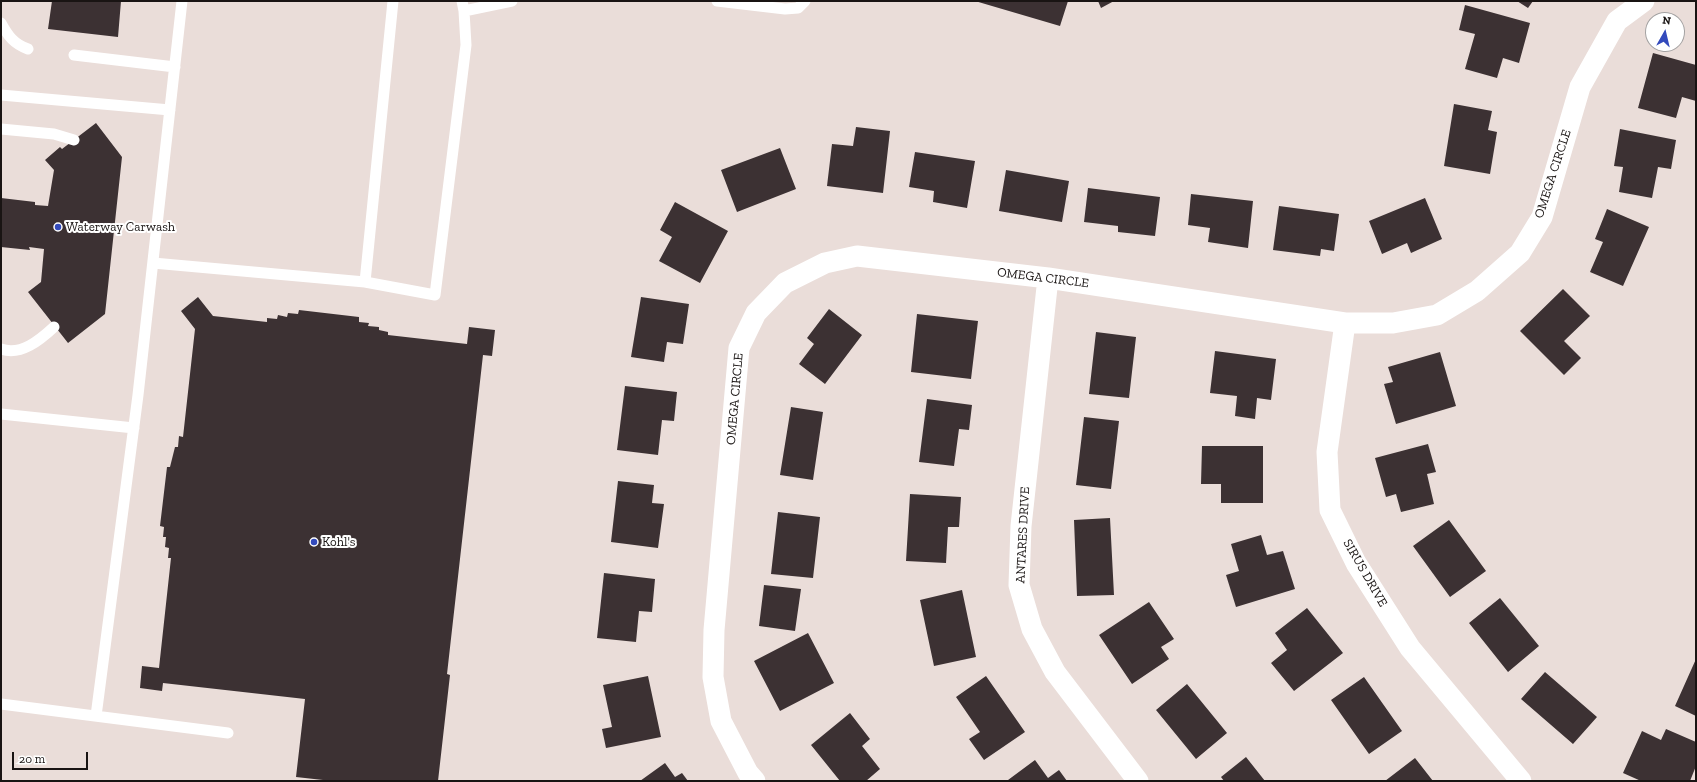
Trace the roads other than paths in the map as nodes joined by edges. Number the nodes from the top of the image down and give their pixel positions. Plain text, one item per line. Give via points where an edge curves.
1 (182, 1) edge
2 (394, 1) edge
3 (512, 1) edge
4 (717, 1) edge
5 (805, 1) edge
6 (1644, 1) edge
7 (463, 6) edge
8 (1, 23) edge
9 (28, 49) dead end
10 (74, 55) dead end
11 (175, 67) junction
12 (1, 95) edge
13 (170, 110) junction
14 (1, 129) edge
15 (74, 140) dead end
16 (153, 263) junction
17 (1048, 278) junction
18 (365, 282) junction
19 (1345, 323) junction
20 (51, 329) dead end
21 (1, 349) edge
22 (1, 414) edge
23 (134, 428) junction
24 (1, 704) edge
25 (96, 716) junction
26 (228, 733) dead end
27 (754, 781) edge
28 (1138, 781) edge
29 (1521, 781) edge

1 - 11 lane
2 - 18 lane
3 - 7 lane
4 - 5 lane via 785,9 798,8
6 - 19 street, OMEGA CIRCLE via 1617,21 1580,86 1542,217 1520,253 1478,291 1437,315 1393,323
7 - 18 lane via 466,45 435,294
8 - 9 lane via 8,36 18,45
10 - 11 lane
11 - 13 lane
12 - 13 lane
13 - 16 lane
14 - 15 lane via 54,134
16 - 18 lane
16 - 23 lane
17 - 19 street, OMEGA CIRCLE
17 - 27 street, OMEGA CIRCLE via 857,256 825,264 785,283 756,313 740,348 714,630 713,677 721,721
17 - 28 street, ANTARES DRIVE via 1021,526 1019,585 1032,629 1055,672
19 - 29 street, SIRUS DRIVE via 1327,452 1330,510 1356,562 1410,648
20 - 21 lane via 25,349 9,352
22 - 23 lane
23 - 25 lane
24 - 25 lane
25 - 26 lane

